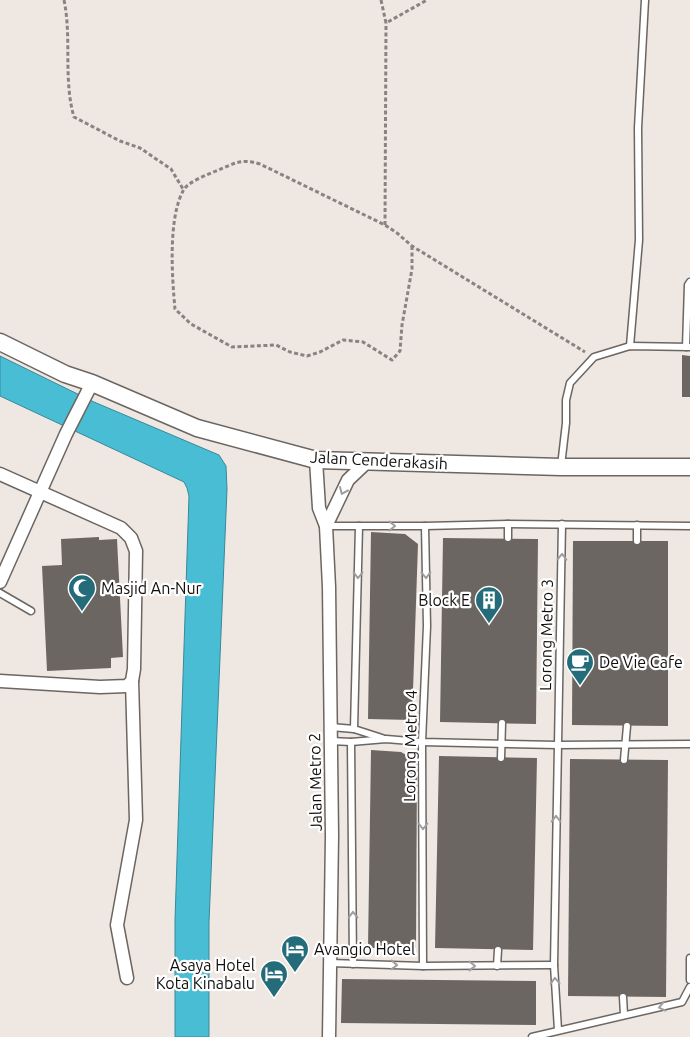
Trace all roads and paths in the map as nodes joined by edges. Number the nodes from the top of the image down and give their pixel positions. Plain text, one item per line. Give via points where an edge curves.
1 (64, 0) edge
2 (381, 0) edge
3 (427, 0) edge
4 (645, 0) edge
5 (386, 23) junction
6 (184, 189) junction
7 (384, 225) junction
8 (412, 246) junction
9 (690, 282) edge
10 (0, 342) edge
11 (630, 346) junction
12 (688, 347) edge
13 (594, 358) junction
14 (89, 388) junction
15 (316, 460) junction
16 (368, 462) junction
17 (561, 467) junction
18 (690, 468) edge
19 (0, 474) edge
20 (40, 493) junction
21 (508, 524) junction
22 (562, 524) junction
23 (637, 525) junction
24 (326, 526) junction
25 (359, 526) junction
26 (425, 526) junction
27 (690, 526) edge
28 (508, 538) dead end
29 (637, 541) dead end
30 (0, 582) edge
31 (0, 593) edge
32 (31, 611) dead end
33 (0, 681) edge
34 (132, 681) junction
35 (502, 723) dead end
36 (627, 726) dead end
37 (331, 727) junction
38 (354, 729) junction
39 (386, 739) junction
40 (331, 741) junction
41 (351, 742) junction
42 (422, 742) junction
43 (502, 744) junction
44 (690, 744) edge
45 (557, 745) junction
46 (627, 745) junction
47 (501, 758) dead end
48 (624, 760) dead end
49 (498, 950) dead end
50 (690, 958) edge
51 (330, 963) junction
52 (353, 964) junction
53 (423, 966) junction
54 (497, 966) junction
55 (554, 966) junction
56 (127, 978) dead end
57 (690, 980) edge
58 (690, 986) edge
59 (623, 996) dead end
60 (624, 1015) junction
61 (558, 1030) junction
62 (329, 1037) edge
63 (532, 1037) edge

1 - 6 path via 68,19 70,101 74,117 120,142 140,148 171,169
2 - 5 path
3 - 5 path
4 - 11 lane via 638,128 639,240
5 - 7 path
6 - 7 path via 198,179 248,160
6 - 8 path via 174,222 175,309 191,324 232,347 276,345 307,356 343,340 364,342 392,360 400,351 412,269
7 - 8 path
8 - 13 path
9 - 12 lane
10 - 14 street, Jalan Cenderakasih
11 - 12 lane
11 - 13 lane
13 - 17 lane via 570,383
14 - 15 street, Jalan Cenderakasih via 197,428
14 - 20 street
15 - 16 street, Jalan Cenderakasih
15 - 24 street, Jalan Metro 2 via 319,508
16 - 17 street, Jalan Cenderakasih
16 -> 24 street, Jalan Metro 2 via 348,480
17 - 18 street, Jalan Cenderakasih
19 - 20 street
20 - 30 street
20 - 34 street via 121,528 131,538 136,551
21 - 22 lane
21 - 26 lane
21 - 28 lane
22 - 23 lane
45 -> 22 lane, Lorong Metro 3
23 - 27 lane
23 - 29 lane
24 - 25 lane
24 - 37 street, Jalan Metro 2
25 -> 26 lane
25 -> 38 lane
26 -> 42 lane, Lorong Metro 4 via 427,626
31 - 32 lane
33 - 34 street via 100,687 127,686
34 - 56 street via 136,820 117,925
35 - 43 lane
36 - 46 lane
37 - 38 lane
37 - 40 street, Jalan Metro 2
38 - 39 lane
39 - 41 lane
39 - 42 lane
40 - 41 lane
40 - 51 street, Jalan Metro 2
52 -> 41 lane
42 - 43 lane
42 -> 53 lane, Lorong Metro 4
43 - 45 lane
43 - 47 lane
44 - 46 lane
45 - 46 lane
55 -> 45 lane, Lorong Metro 3
46 - 48 lane
49 - 54 lane
50 - 57 lane
51 - 52 lane
51 - 62 street, Jalan Metro 2
52 -> 53 lane
53 -> 54 lane
54 - 55 lane
61 -> 55 lane, Lorong Metro 3
58 -> 60 lane via 682,1002
59 - 60 lane
60 - 61 lane
61 - 63 lane

